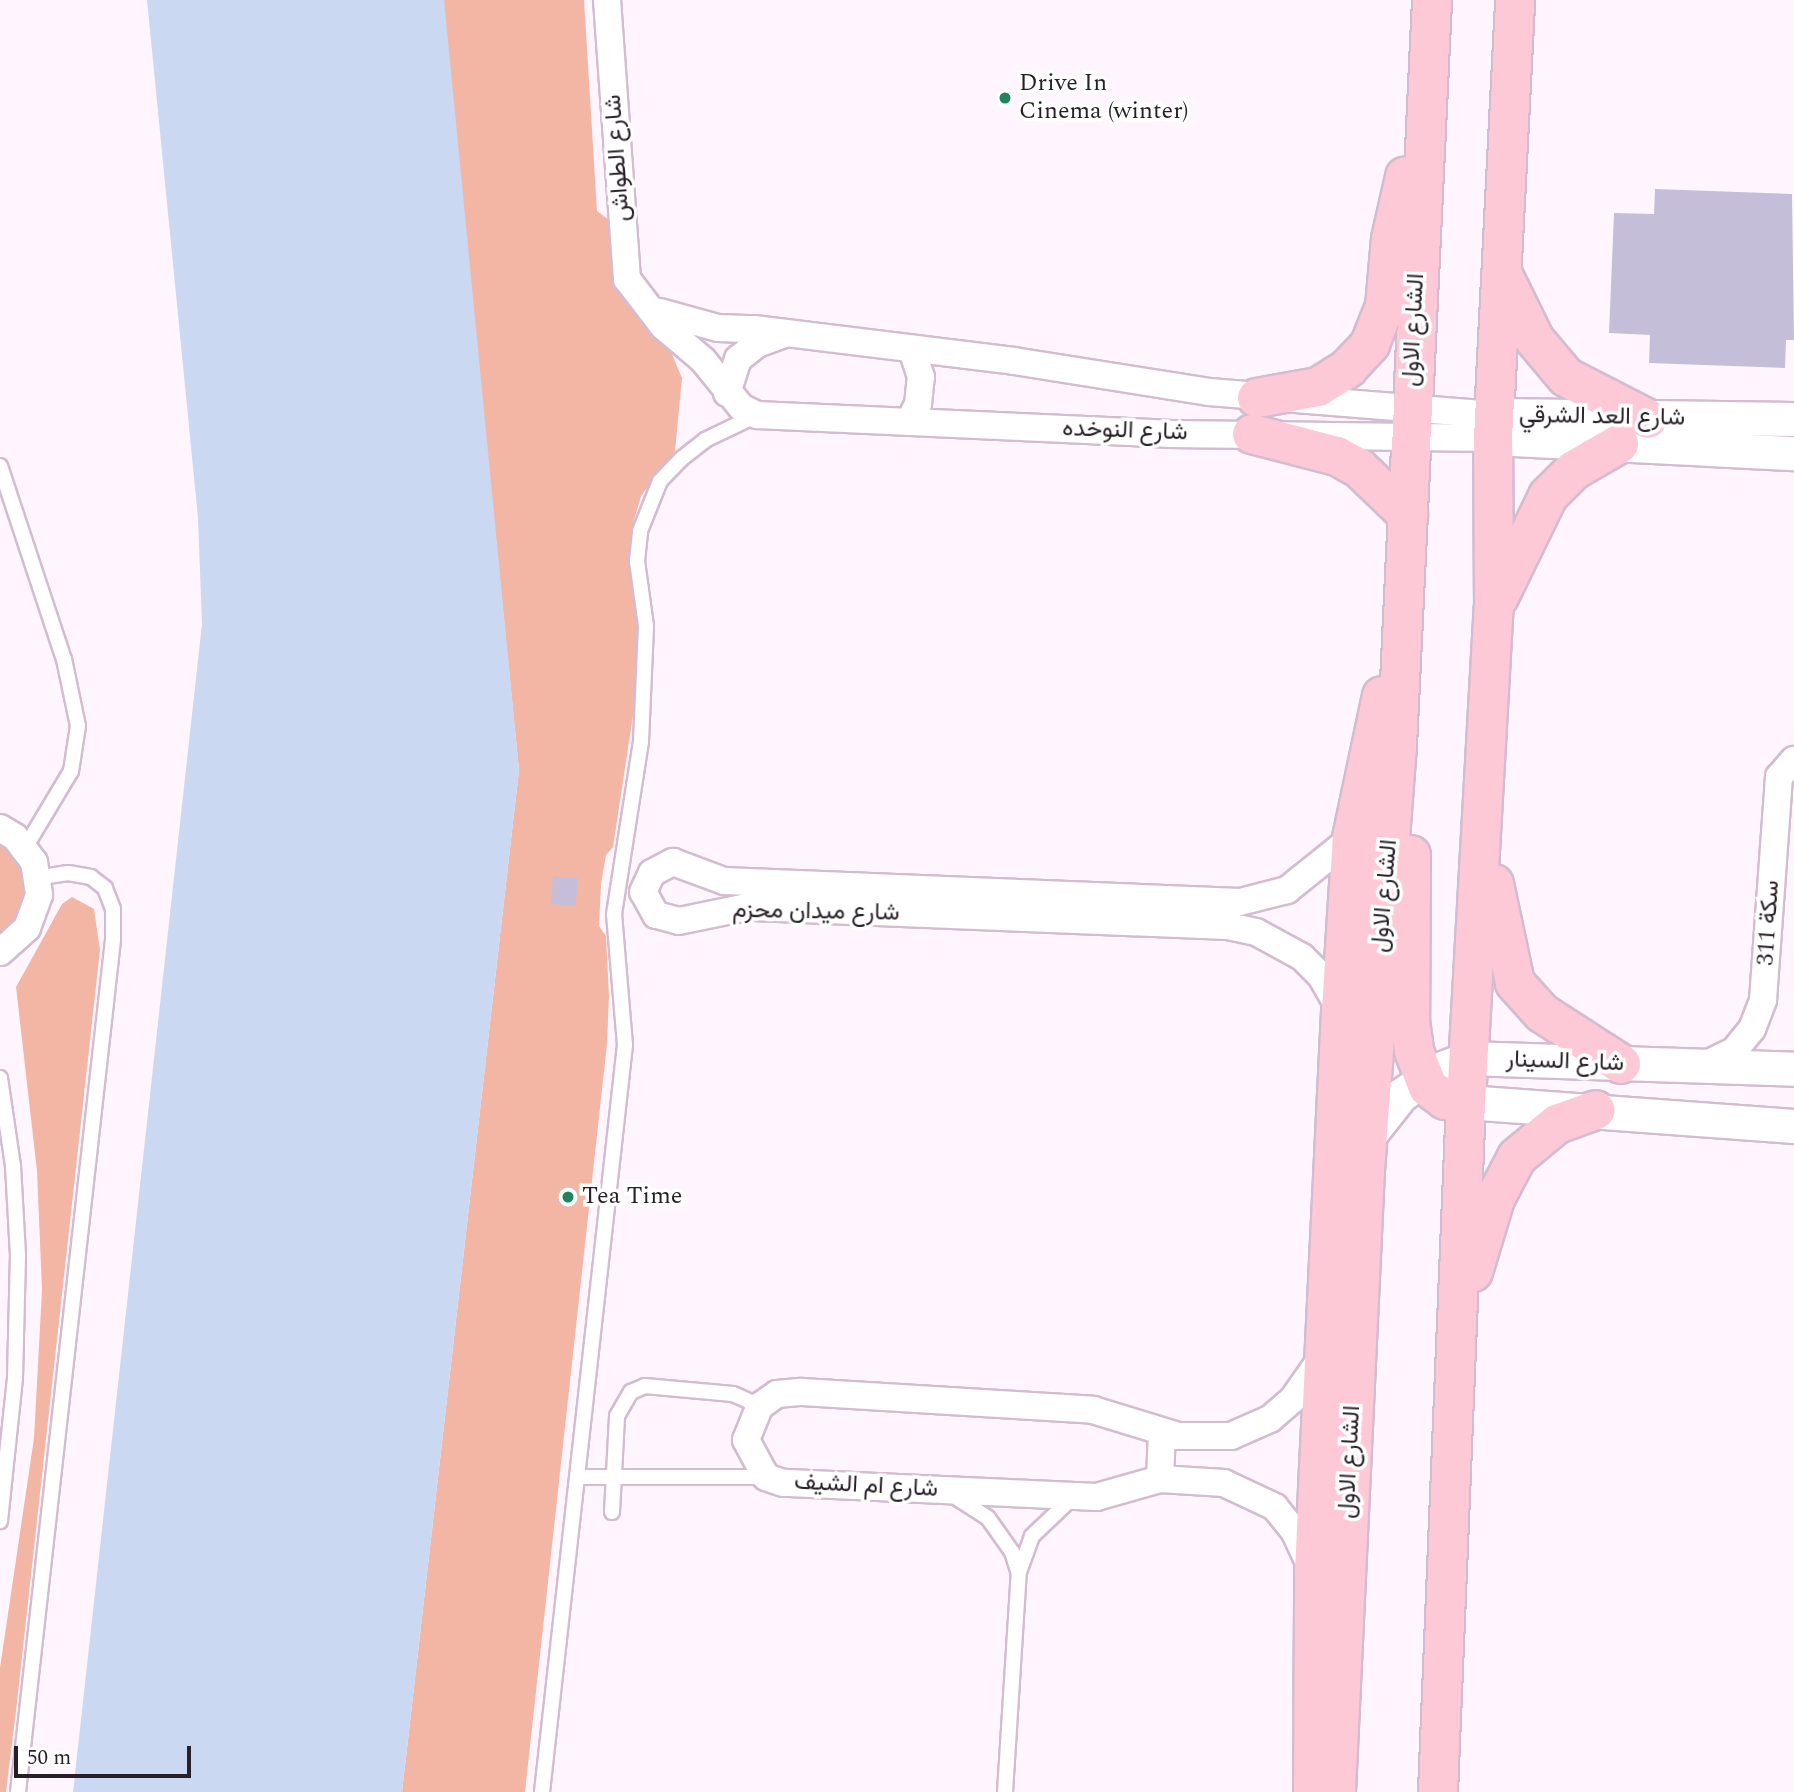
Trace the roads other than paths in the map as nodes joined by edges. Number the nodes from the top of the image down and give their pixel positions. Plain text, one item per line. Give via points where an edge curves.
1 (607, 0) edge
2 (1432, 0) edge
3 (1517, 11) edge
4 (1424, 138) junction
5 (1502, 274) junction
6 (649, 308) junction
7 (785, 333) junction
8 (912, 349) junction
9 (727, 393) junction
10 (757, 415) junction
11 (1254, 416) junction
12 (1648, 419) junction
13 (1794, 419) edge
14 (909, 422) junction
15 (1409, 423) junction
16 (1494, 427) junction
17 (1619, 444) junction
18 (1794, 453) edge
19 (0, 466) edge
20 (1408, 515) junction
21 (1494, 608) junction
22 (1401, 617) junction
23 (1396, 746) junction
24 (1794, 760) edge
25 (0, 828) edge
26 (1483, 830) junction
27 (1352, 838) junction
28 (26, 848) junction
29 (38, 877) junction
30 (0, 952) edge
31 (1340, 1011) junction
32 (1469, 1058) junction
33 (1620, 1064) junction
34 (1705, 1065) junction
35 (1794, 1069) edge
36 (0, 1078) edge
37 (1422, 1079) junction
38 (1466, 1102) junction
39 (1596, 1111) junction
40 (1794, 1126) edge
41 (1367, 1138) junction
42 (1460, 1299) junction
43 (1324, 1354) junction
44 (760, 1406) junction
45 (1162, 1432) junction
46 (615, 1473) junction
47 (579, 1477) junction
48 (766, 1477) junction
49 (1160, 1479) junction
50 (933, 1489) junction
51 (1075, 1497) junction
52 (612, 1511) dead end
53 (0, 1521) edge
54 (1314, 1571) junction
55 (1019, 1572) junction
56 (1441, 1735) junction
57 (18, 1792) edge
58 (542, 1792) edge
59 (1004, 1792) edge
60 (1313, 1792) edge
61 (1336, 1792) edge
62 (1438, 1792) edge
63 (1466, 1792) edge

1 - 6 street, شارع الطواش via 626,279
2 - 4 main road, الشارع الاول
3 - 5 main road
4 - 11 main road via 1400,190 1385,306 1370,344 1348,368 1318,387
4 - 15 main road, الشارع الاول
5 - 12 main road via 1535,341 1566,377
5 - 16 main road
6 - 7 street via 705,326
6 - 9 street, شارع الطواش via 704,360
7 - 8 street, شارع النوخده
7 - 9 street via 757,344 738,359
8 - 11 street, شارع النوخده
8 - 14 street via 922,377 918,404
9 - 10 street, شارع الطواش
10 - 14 street, شارع النوخده
10 - 47 lane via 705,440 681,459 660,481 640,531 637,561 646,626 640,741 614,914 625,1045
11 - 14 street, شارع النوخده
11 - 15 street, شارع النوخده
11 - 15 street, شارع النوخده
11 - 20 main road via 1359,468
12 - 13 street, شارع العد الشرقي
12 - 16 street, شارع العد الشرقي
15 - 16 street, شارع العد الشرقي
15 - 20 main road, الشارع الاول
16 - 17 street, شارع العد الشرقي
16 - 21 main road
17 - 18 street, شارع العد الشرقي
17 - 21 main road via 1574,470 1548,496
19 - 28 lane via 64,659 78,726 71,771
20 - 22 main road, الشارع الاول
21 - 26 main road
22 - 23 main road, الشارع الاول
22 - 27 main road
23 - 37 main road via 1411,809 1410,1021
23 - 41 main road, الشارع الاول
24 - 34 street, سكة 311 via 1779,777 1763,1000 1752,1029 1734,1051
25 - 28 street
26 - 32 main road
26 - 33 main road via 1515,983 1542,1013
27 - 31 main road
27 - 31 street, شارع ميدان محزم via 1287,890 1240,902 734,881 673,862 652,873 643,892 656,915 678,921 747,907 1227,926 1256,932 1297,954 1321,976
28 - 29 street
29 - 30 street via 32,920 16,942
29 - 57 lane via 68,873 91,877 105,888 113,909 113,940
31 - 43 main road
32 - 33 street, شارع السينار
32 - 37 street, شارع السينار
32 - 38 main road
33 - 34 street, شارع السينار
34 - 35 street, شارع السينار
36 - 53 lane via 13,1166 18,1255 15,1378
37 - 38 main road via 1445,1100
37 - 41 street, شارع السينار via 1391,1105
38 - 39 street, شارع السينار
38 - 42 main road
39 - 40 street, شارع السينار
39 - 42 main road via 1557,1124 1517,1157 1495,1199
41 - 61 main road, الشارع الاول
42 - 56 main road
43 - 45 street via 1293,1399 1270,1419 1231,1436
43 - 54 main road
44 - 45 street via 777,1394 802,1392 1093,1410
44 - 46 lane via 733,1394 645,1386 631,1392 617,1416
44 - 48 street, شارع ام الشيف via 746,1440
45 - 49 street
46 - 47 lane
46 - 48 lane via 747,1480
46 - 52 lane
47 - 58 lane
48 - 50 street, شارع ام الشيف via 783,1483
49 - 51 street, شارع ام الشيف via 1097,1497
49 - 54 street, شارع ام الشيف via 1204,1479 1259,1497 1275,1507 1294,1532
50 - 51 street, شارع ام الشيف
50 - 55 lane via 972,1505 988,1518 1012,1552
51 - 55 lane via 1044,1520 1032,1536
54 - 60 main road
55 - 59 lane
56 - 62 main road
56 - 63 main road

